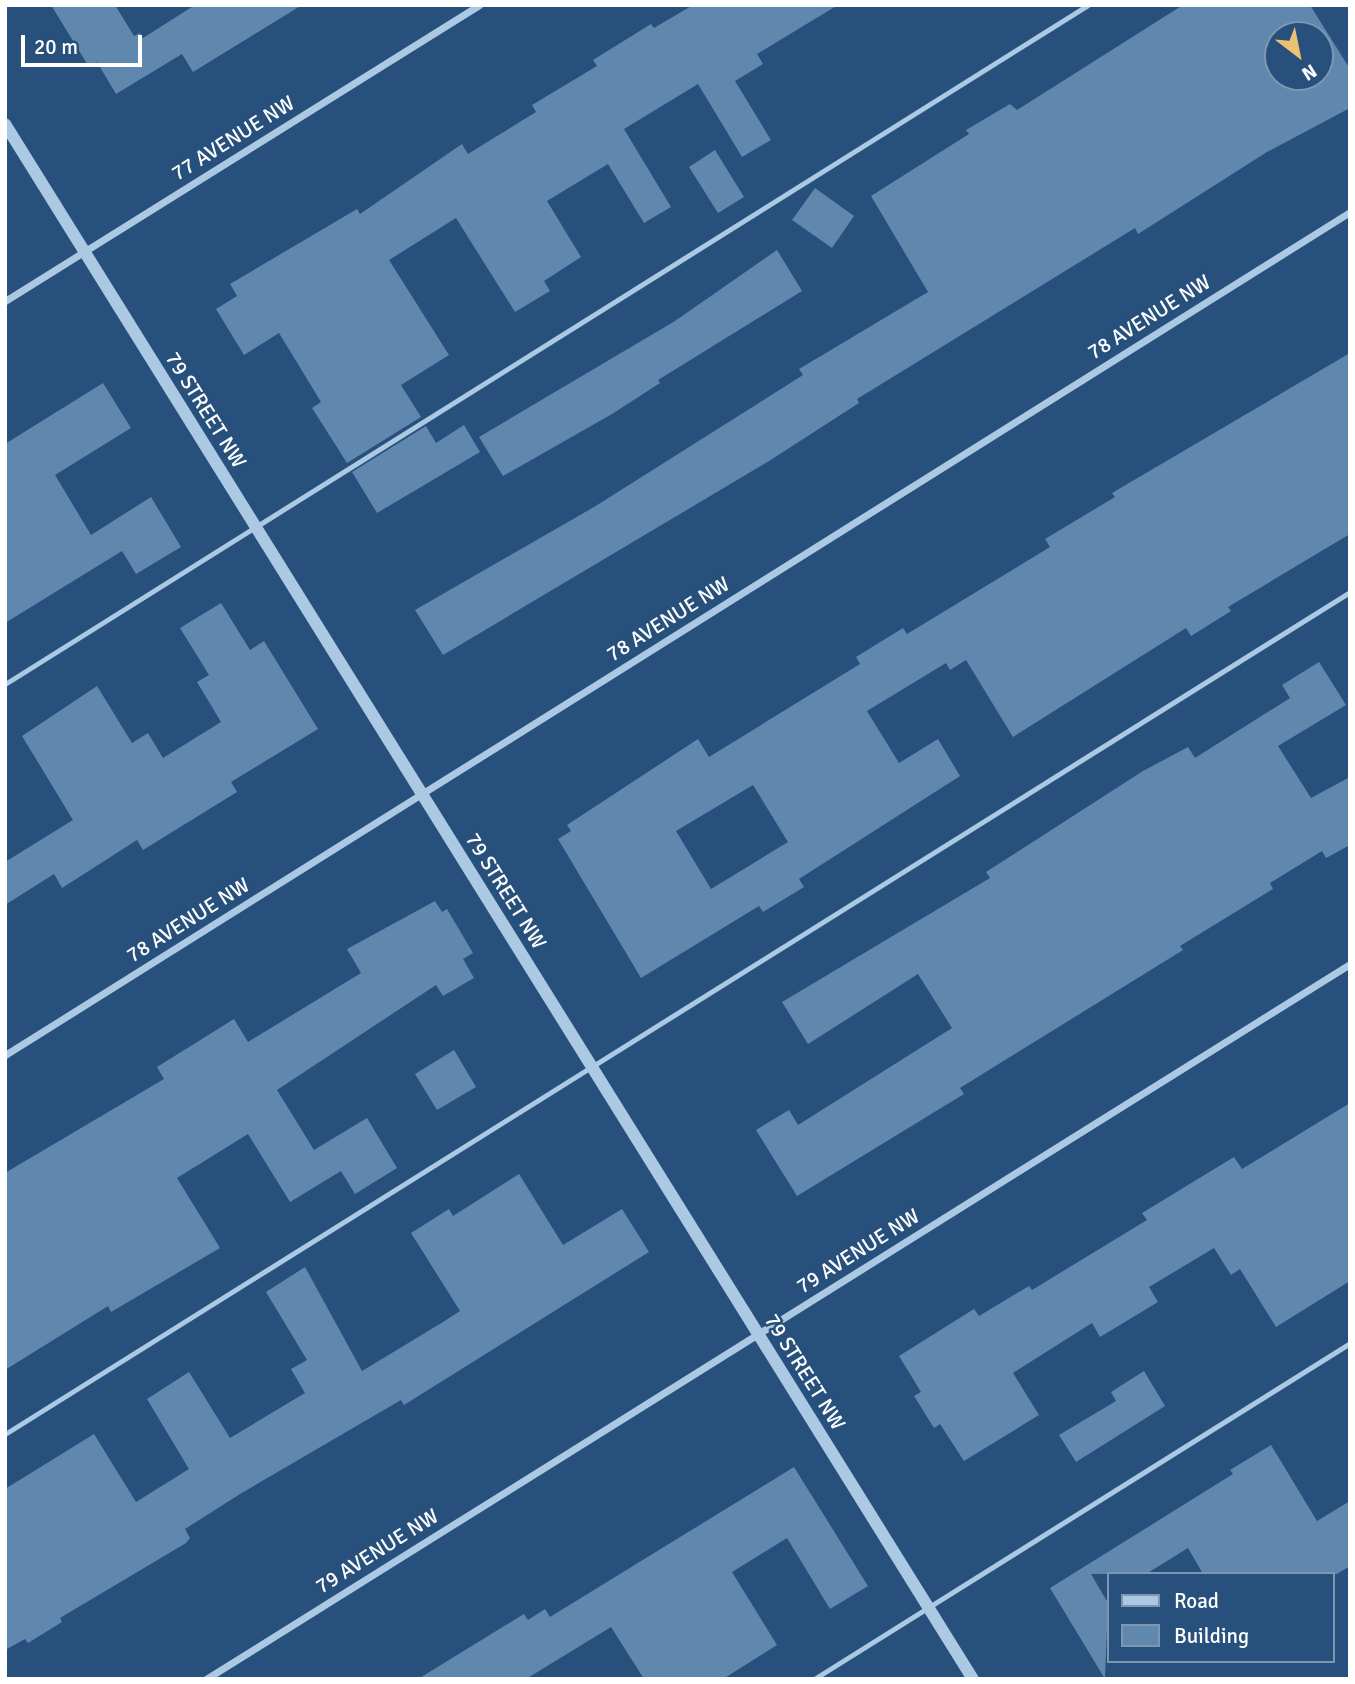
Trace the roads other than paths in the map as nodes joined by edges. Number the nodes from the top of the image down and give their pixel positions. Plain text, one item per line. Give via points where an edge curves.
1 (479, 5) edge
2 (1088, 5) edge
3 (5, 124) edge
4 (1350, 212) edge
5 (85, 251) junction
6 (5, 301) edge
7 (256, 527) junction
8 (1350, 592) edge
9 (5, 684) edge
10 (423, 794) junction
11 (1350, 964) edge
12 (5, 1055) edge
13 (592, 1068) junction
14 (759, 1333) junction
15 (1350, 1343) edge
16 (5, 1434) edge
17 (929, 1607) junction
18 (206, 1679) edge
19 (814, 1679) edge
20 (973, 1679) edge

1 - 5 street, 77 AVENUE NW
2 - 7 lane
3 - 5 street, 79 STREET NW
4 - 10 street, 78 AVENUE NW
5 - 6 street, 77 AVENUE NW
5 - 7 street, 79 STREET NW
7 - 9 lane
7 - 10 street, 79 STREET NW
8 - 13 lane
10 - 12 street, 78 AVENUE NW
10 - 13 street, 79 STREET NW
11 - 14 street, 79 AVENUE NW
13 - 14 street, 79 STREET NW
13 - 16 lane
14 - 17 street, 79 STREET NW
14 - 18 street, 79 AVENUE NW
15 - 17 lane
17 - 19 lane
17 - 20 street, 79 STREET NW

